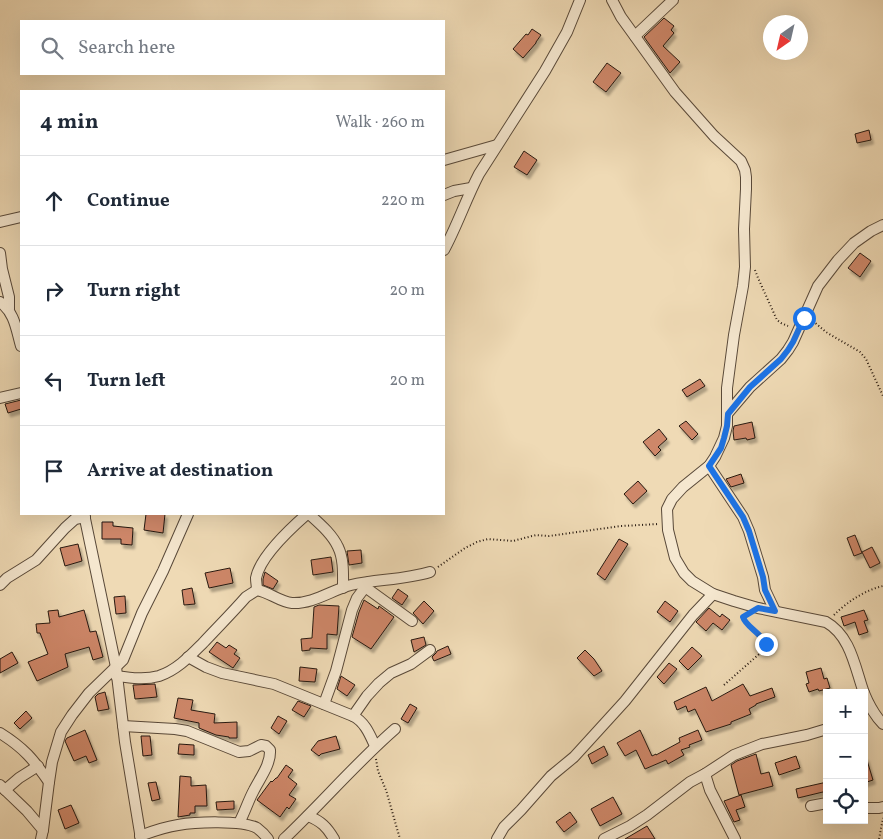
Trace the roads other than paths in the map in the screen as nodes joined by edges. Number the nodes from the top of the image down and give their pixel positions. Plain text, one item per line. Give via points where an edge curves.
1 (580, 0) edge
2 (612, 0) edge
3 (673, 0) edge
4 (635, 36) junction
5 (497, 145) junction
6 (445, 160) edge
7 (472, 188) junction
8 (445, 195) edge
9 (20, 217) edge
10 (0, 222) edge
11 (883, 225) edge
12 (445, 248) edge
13 (0, 253) edge
14 (0, 302) edge
15 (9, 310) junction
16 (20, 342) edge
17 (20, 392) edge
18 (0, 398) edge
19 (728, 414) junction
20 (709, 466) junction
21 (85, 515) edge
22 (188, 515) edge
23 (307, 515) edge
24 (309, 515) edge
25 (430, 572) road end
26 (0, 585) edge
27 (367, 585) junction
28 (343, 588) junction
29 (257, 590) junction
30 (713, 594) junction
31 (775, 611) junction
32 (412, 621) dead end
33 (430, 650) dead end
34 (188, 657) junction
35 (116, 672) junction
36 (863, 689) edge
37 (868, 703) edge
38 (324, 704) junction
39 (353, 716) junction
40 (880, 718) edge
41 (123, 726) junction
42 (395, 729) dead end
43 (823, 730) edge
44 (0, 733) edge
45 (373, 748) junction
46 (38, 766) junction
47 (705, 774) junction
48 (48, 782) junction
49 (2, 787) edge
50 (823, 804) edge
51 (812, 806) dead end
52 (883, 807) edge
53 (868, 808) edge
54 (308, 816) junction
55 (239, 823) junction
56 (42, 835) edge
57 (141, 837) edge
58 (268, 839) edge
59 (284, 839) edge
60 (334, 839) edge
61 (497, 839) edge
62 (604, 839) edge
63 (736, 839) edge

1 - 5 street via 554,56
2 - 4 street
3 - 4 street
4 - 19 street via 675,92 740,161 746,177 743,286 727,388
5 - 6 street
5 - 7 street
7 - 8 street
7 - 12 street
9 - 10 street
11 - 19 street via 854,243 838,260 818,286 788,350
13 - 15 street via 10,297
14 - 15 street
15 - 16 street
17 - 18 street
19 - 20 street via 724,438
20 - 30 street via 683,487 667,509 672,550 678,565 692,581
20 - 31 street via 743,517 765,590
21 - 26 street via 65,528 36,560
21 - 35 street
22 - 35 street
23 - 29 street via 283,536 263,562 256,578
24 - 28 street via 329,533 339,548
25 - 27 street
27 - 28 street
27 - 32 street
27 - 38 street via 352,610
28 - 29 street via 299,603 290,603
29 - 34 street
30 - 31 street
30 - 61 street via 693,614 625,702 551,776
31 - 36 street via 829,623 847,644
33 - 39 street via 379,683
34 - 35 street via 158,676 137,678
34 - 38 street via 206,667 274,684
35 - 41 street
35 - 48 street via 89,693 72,715 62,732
37 - 40 street
38 - 39 street
39 - 45 street via 365,726
41 - 55 street via 175,729 239,752 266,746 270,750 267,767
41 - 57 street
42 - 45 street
43 - 47 street via 745,750
44 - 46 street via 26,751
45 - 54 street
46 - 48 street
46 - 49 street
47 - 62 street via 630,826
47 - 63 street
48 - 56 street
49 - 56 street via 27,811
50 - 51 street
52 - 53 street
54 - 59 street
54 - 60 street via 326,826
55 - 57 street via 179,824
55 - 58 street via 257,829

